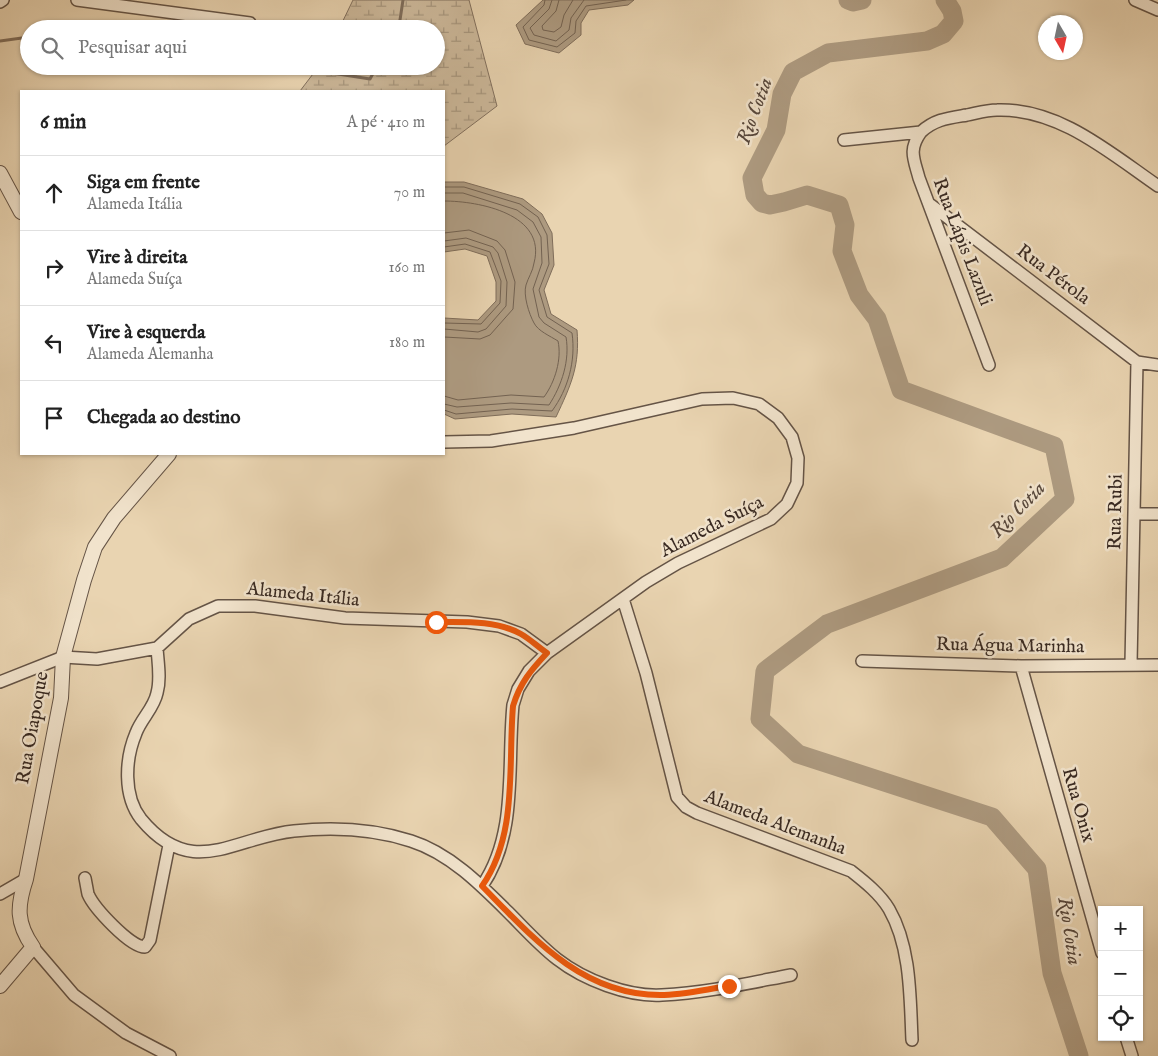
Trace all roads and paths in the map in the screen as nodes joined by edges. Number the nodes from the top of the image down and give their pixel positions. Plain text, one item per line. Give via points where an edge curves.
1 (3, 0) edge
2 (77, 0) edge
3 (1136, 0) edge
4 (0, 2) edge
5 (1158, 10) edge
6 (234, 20) edge
7 (921, 132) junction
8 (844, 140) dead end
9 (0, 173) edge
10 (1158, 186) edge
11 (931, 204) junction
12 (20, 210) edge
13 (1137, 362) junction
14 (989, 365) dead end
15 (1158, 365) edge
16 (445, 442) edge
17 (168, 455) edge
18 (1134, 514) junction
19 (1158, 514) edge
20 (624, 599) junction
21 (157, 648) junction
22 (547, 653) junction
23 (63, 656) junction
24 (862, 661) dead end
25 (1131, 664) junction
26 (1021, 666) junction
27 (1158, 666) edge
28 (0, 682) edge
29 (169, 845) junction
30 (85, 878) dead end
31 (26, 879) junction
32 (482, 886) junction
33 (0, 894) edge
34 (33, 946) junction
35 (1101, 951) edge
36 (792, 976) dead end
37 (0, 986) edge
38 (912, 1040) dead end
39 (1127, 1041) edge
40 (170, 1056) edge
41 (1132, 1056) edge

1 - 4 street
2 - 6 street
3 - 5 street
7 - 8 street
7 - 10 street via 940,120 996,110 1018,111 1067,126
7 - 11 street, Rua Lápis Lazuli via 912,152
9 - 12 street
11 - 13 street, Rua Pérola
11 - 14 street, Rua Lápis Lazuli
13 - 15 street, Rua Pérola
13 - 18 street, Rua Rubi
16 - 20 street, Alameda Suíça via 491,441 574,428 702,399 734,398 759,404 778,418 792,437 798,458 797,483 787,504 771,519 678,563
17 - 23 street, Rua Oiapoque via 114,518 95,547
18 - 19 street
18 - 25 street, Rua Rubi
20 - 22 street, Alameda Suíça
20 - 38 street, Alameda Alemanha via 677,797 697,813 843,868 870,886 889,908 901,936
21 - 22 street, Alameda Itália via 189,619 218,606 254,606 345,618 499,626 521,634
21 - 23 street via 97,658
21 - 29 street via 157,695 136,731 130,750 128,792 141,818
22 - 32 street, Alameda Suíça via 529,671 518,689 513,706 506,823 499,855
23 - 28 street
23 - 31 street, Rua Oiapoque via 61,698
24 - 26 street, Rua Água Marinha
25 - 26 street, Rua Água Marinha
25 - 27 street, Rua Água Marinha
26 - 35 street, Rua Onix
29 - 30 street via 150,940 144,948 136,946 102,915 88,894
29 - 32 street via 206,851 226,850 292,831 330,828 365,832 412,841 459,866
31 - 33 street
31 - 34 street, Rua Oiapoque via 19,899 20,918 24,934
32 - 36 street via 558,960 587,977 614,987 661,995
34 - 37 street
34 - 40 street, Rua Oiapoque via 74,995 126,1033
39 - 41 street

